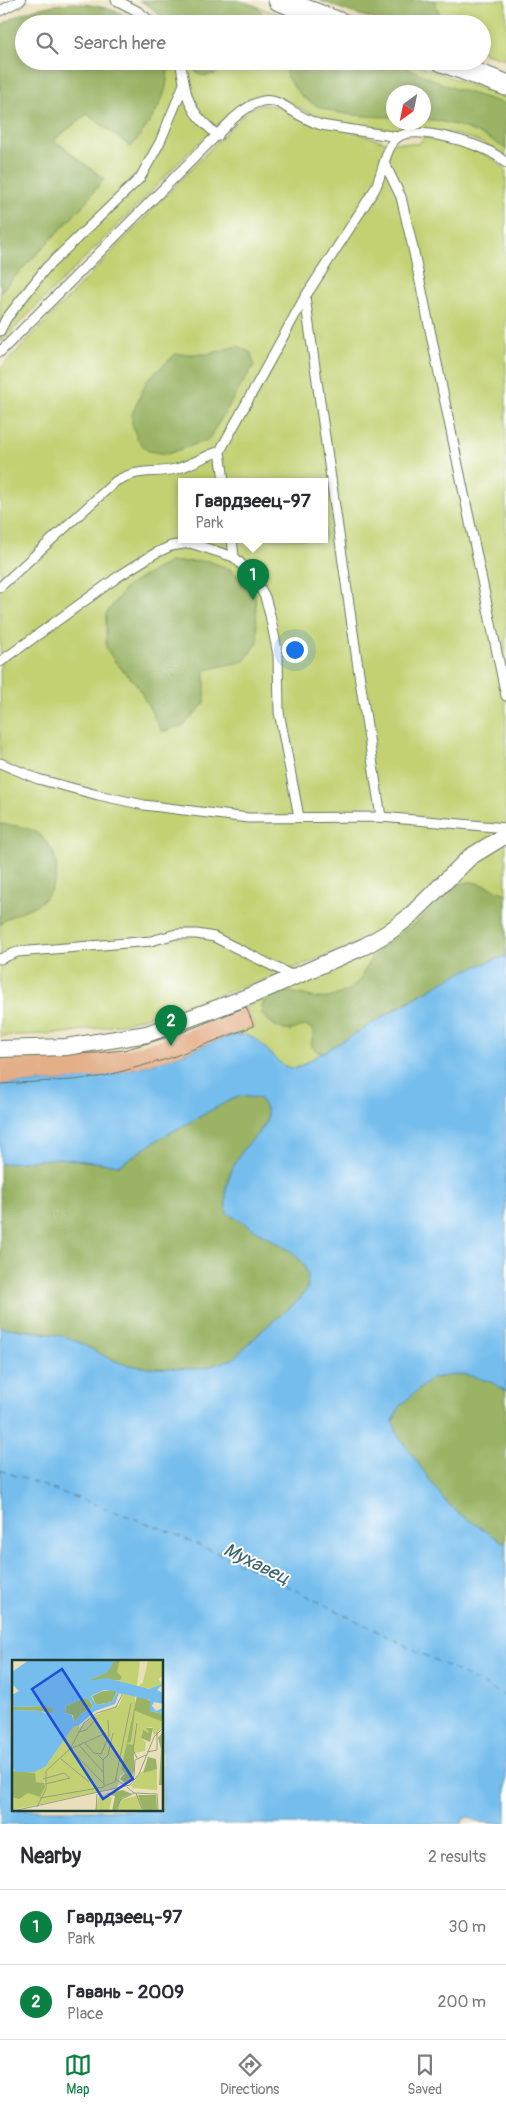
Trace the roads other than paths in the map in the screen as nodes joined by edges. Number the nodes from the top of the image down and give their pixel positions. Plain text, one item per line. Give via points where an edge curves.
1 (21, 0) edge
2 (116, 0) edge
3 (279, 0) edge
4 (0, 11) edge
5 (143, 15) edge
6 (318, 15) edge
7 (182, 70) edge
8 (466, 70) edge
9 (184, 84) junction
10 (506, 85) edge
11 (218, 136) junction
12 (398, 137) junction
13 (506, 163) edge
14 (385, 164) junction
15 (305, 297) junction
16 (3, 322) edge
17 (0, 331) edge
18 (0, 352) edge
19 (220, 451) junction
20 (224, 478) edge
21 (232, 543) edge
22 (234, 557) junction
23 (0, 587) edge
24 (0, 662) edge
25 (506, 696) edge
26 (0, 763) edge
27 (299, 817) junction
28 (381, 817) junction
29 (506, 828) edge
30 (506, 835) edge
31 (0, 959) edge
32 (294, 976) junction
33 (0, 1049) edge

1 - 4 lane
2 - 5 lane
3 - 6 street
7 - 9 lane
8 - 10 street
9 - 11 lane via 198,116
9 - 16 lane via 160,142 140,178 46,268
11 - 12 lane via 252,103 262,100 273,101 321,124
11 - 18 lane
12 - 13 lane via 408,133 433,134 476,146
12 - 14 lane via 387,152
14 - 15 lane via 375,189
14 - 25 lane via 401,197 413,248
15 - 19 lane
15 - 28 lane
16 - 17 lane
19 - 20 lane
19 - 23 lane via 176,469 141,471 116,481
21 - 22 lane
22 - 24 lane via 190,543 154,554 118,576
22 - 27 lane via 255,578 270,615 278,655 278,712
26 - 27 lane via 38,779 144,805 248,818
27 - 28 lane
28 - 29 lane
30 - 32 street via 470,857 389,932 365,946
31 - 32 lane via 17,952 197,934 214,937
32 - 33 street via 197,1017 147,1034 66,1047

